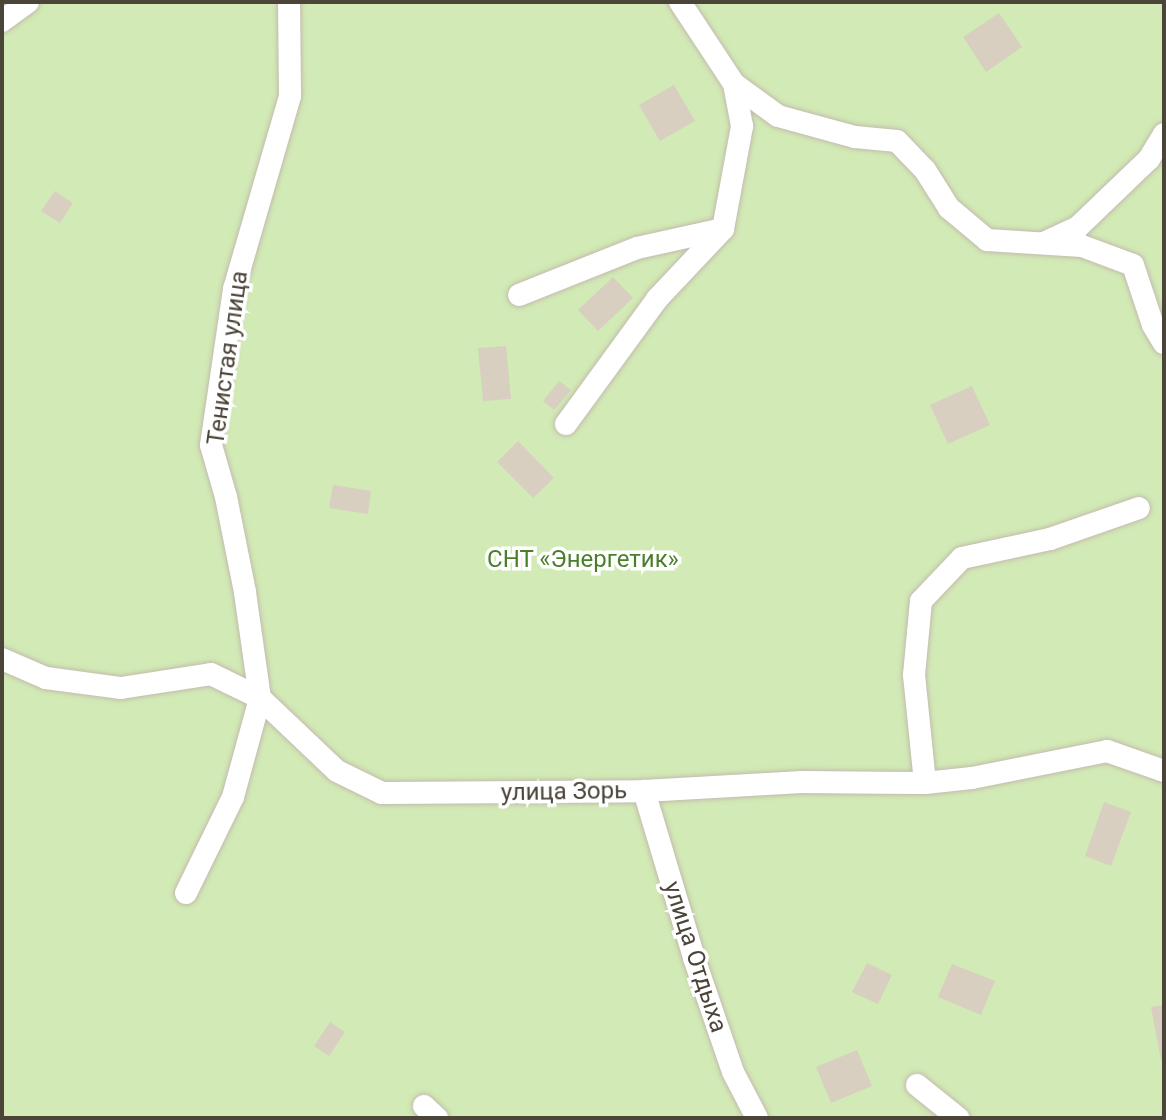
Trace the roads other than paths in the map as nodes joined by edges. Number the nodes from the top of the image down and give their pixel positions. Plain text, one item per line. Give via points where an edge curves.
1 (28, 2) edge
2 (289, 2) edge
3 (680, 2) edge
4 (2, 21) edge
5 (734, 84) junction
6 (1164, 134) edge
7 (723, 229) junction
8 (1038, 245) junction
9 (519, 295) dead end
10 (1164, 343) edge
11 (566, 424) dead end
12 (1139, 508) dead end
13 (2, 659) edge
14 (260, 698) junction
15 (1164, 771) edge
16 (925, 783) junction
17 (644, 791) junction
18 (186, 893) dead end
19 (917, 1085) dead end
20 (757, 1118) edge
21 (958, 1118) edge

1 - 4 street
2 - 14 street, Тенистая улица via 290,96 234,289 211,445 243,578
3 - 5 street
5 - 7 street via 742,126
5 - 8 street via 778,116 855,137 897,141 925,170 949,208 987,240
6 - 8 street via 1149,159 1078,227
7 - 9 street via 637,248
7 - 11 street via 657,299
8 - 10 street via 1082,246 1133,265
12 - 16 street via 1050,539 962,558 921,601 914,675
13 - 14 street, улица Зорь via 46,678 121,688 211,674
14 - 17 street, улица Зорь via 337,771 382,793
14 - 18 street, Тенистая улица via 233,797
15 - 16 street, улица Зорь via 1107,751
16 - 17 street, улица Зорь via 802,782
17 - 20 street, улица Отдыха via 698,972 733,1072
19 - 21 street

